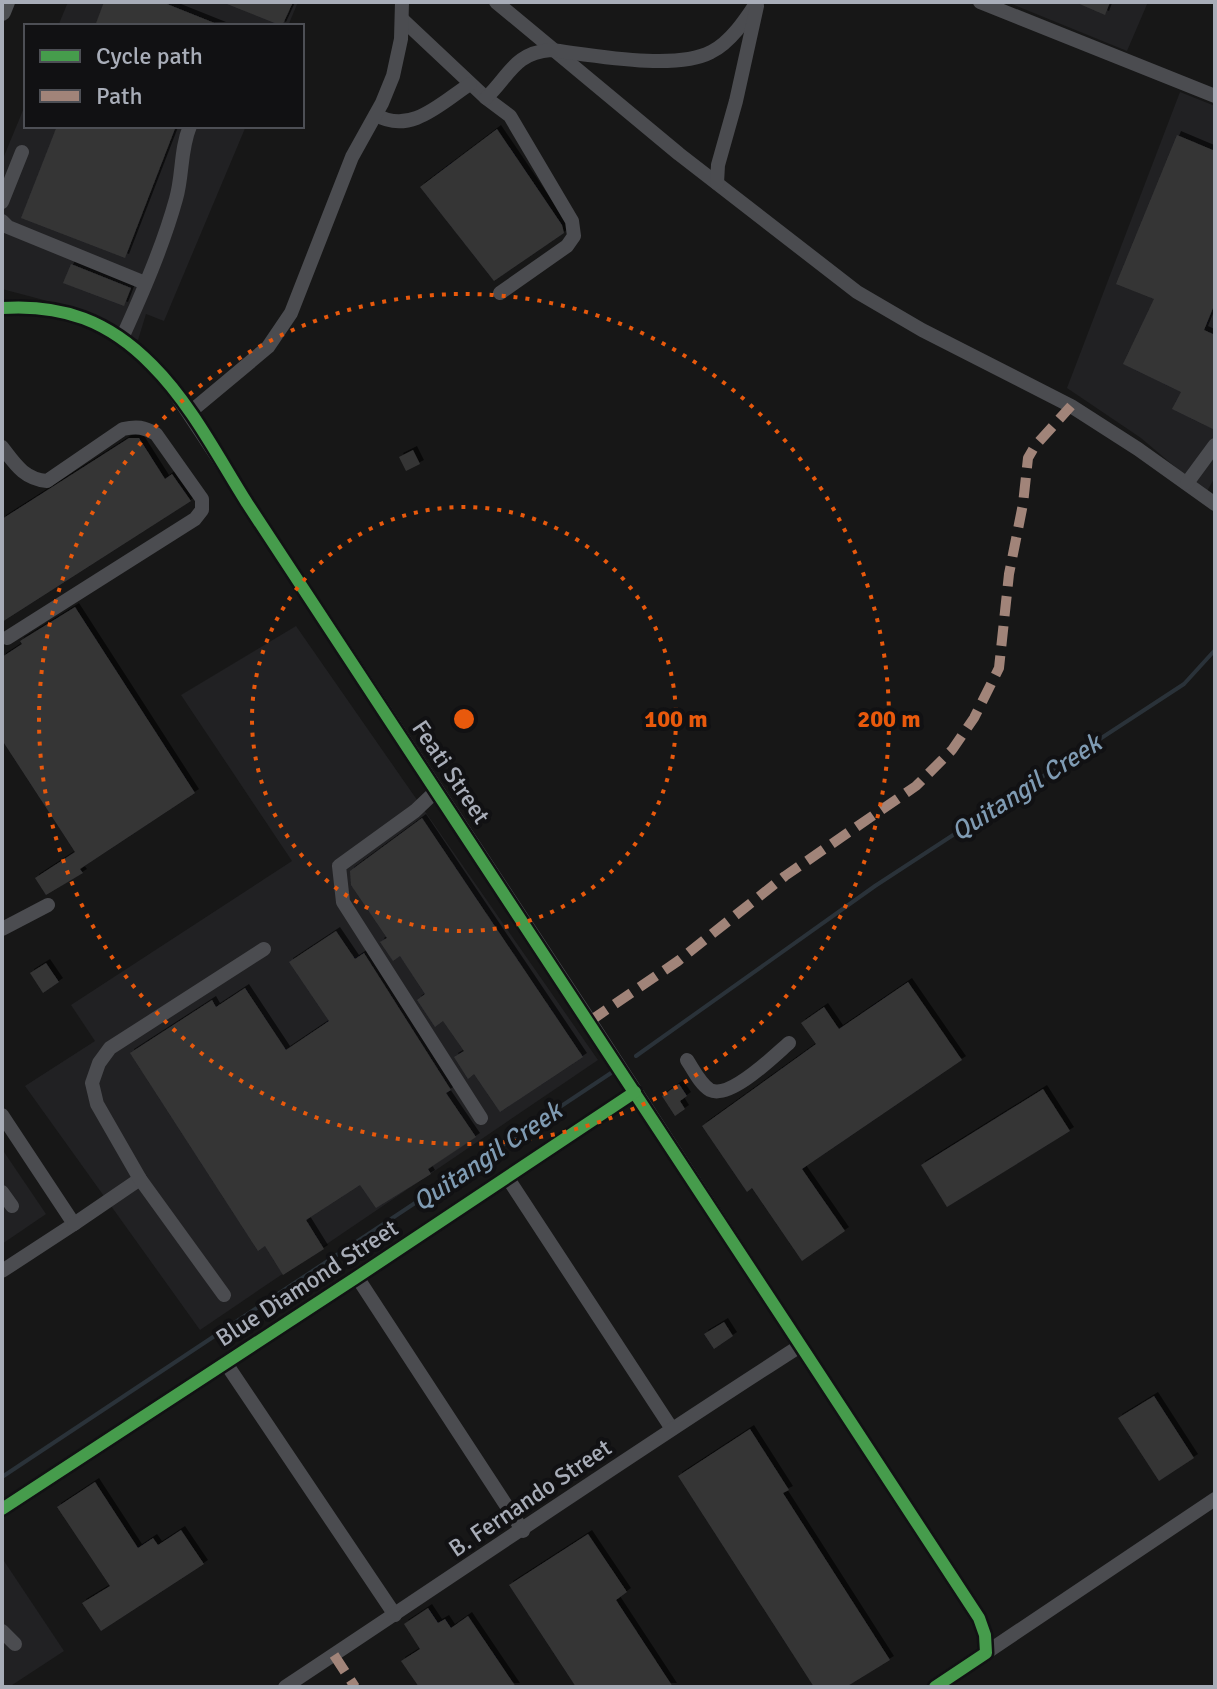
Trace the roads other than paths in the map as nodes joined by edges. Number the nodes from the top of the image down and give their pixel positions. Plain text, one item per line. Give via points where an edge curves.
1 (6, 2) edge
2 (402, 2) edge
3 (496, 2) edge
4 (758, 2) edge
5 (980, 2) edge
6 (2, 12) edge
7 (403, 20) junction
8 (551, 50) junction
9 (470, 84) junction
10 (1215, 96) edge
11 (486, 98) junction
12 (376, 115) junction
13 (189, 128) edge
14 (22, 152) dead end
15 (717, 183) junction
16 (2, 202) edge
17 (2, 221) edge
18 (145, 283) junction
19 (500, 293) dead end
20 (2, 308) edge
21 (122, 338) junction
22 (189, 413) junction
23 (1215, 445) edge
24 (2, 447) edge
25 (1187, 483) junction
26 (1215, 504) edge
27 (7, 638) dead end
28 (436, 791) junction
29 (48, 905) dead end
30 (2, 929) edge
31 (264, 949) dead end
32 (789, 1043) dead end
33 (687, 1060) dead end
34 (635, 1092) junction
35 (481, 1118) dead end
36 (3, 1119) edge
37 (507, 1177) junction
38 (140, 1179) junction
39 (2, 1192) edge
40 (12, 1206) dead end
41 (74, 1224) junction
42 (2, 1271) edge
43 (357, 1277) junction
44 (224, 1295) dead end
45 (800, 1346) junction
46 (225, 1362) junction
47 (672, 1429) junction
48 (1215, 1499) edge
49 (2, 1509) edge
50 (523, 1531) junction
51 (395, 1615) junction
52 (2, 1631) edge
53 (15, 1644) dead end
54 (986, 1653) junction
55 (285, 1687) edge
56 (935, 1687) edge

1 - 6 main road
2 - 7 street
3 - 8 street
4 - 8 street via 727,40 691,59
4 - 15 street
5 - 10 street
7 - 9 street
7 - 12 street via 393,76
8 - 11 street via 521,58
8 - 15 street
9 - 11 street
9 - 12 street via 414,120 395,123
11 - 19 street via 516,124 574,229 567,246
12 - 22 street via 352,157 285,325 257,357
13 - 18 street via 177,197
14 - 16 street
15 - 25 street via 857,292 1071,406
17 - 18 street
18 - 21 street
20 - 21 street, Feati Street via 57,309
21 - 22 street, Feati Street via 156,369
22 - 28 street, Feati Street
23 - 25 street
24 - 27 street via 21,473 47,481 123,429 136,426 156,434 202,499 195,519
25 - 26 street
28 - 34 street, Feati Street
28 - 35 street via 339,866 339,886 343,902
29 - 30 street
31 - 38 street via 110,1048 99,1063 92,1083 97,1104
32 - 33 street via 724,1092 703,1084
34 - 37 street, Blue Diamond Street
34 - 45 street, Feati Street
36 - 41 street
37 - 43 street, Blue Diamond Street
37 - 47 street
38 - 41 street
38 - 44 street
39 - 40 street
41 - 42 street
43 - 46 street, Blue Diamond Street
43 - 50 street
45 - 47 street, B. Fernando Street
45 - 54 street, Feati Street via 979,1618
46 - 49 street, Blue Diamond Street
46 - 51 street
47 - 50 street, B. Fernando Street
48 - 54 street
50 - 51 street, B. Fernando Street
51 - 55 street, B. Fernando Street
52 - 53 street
54 - 56 street

